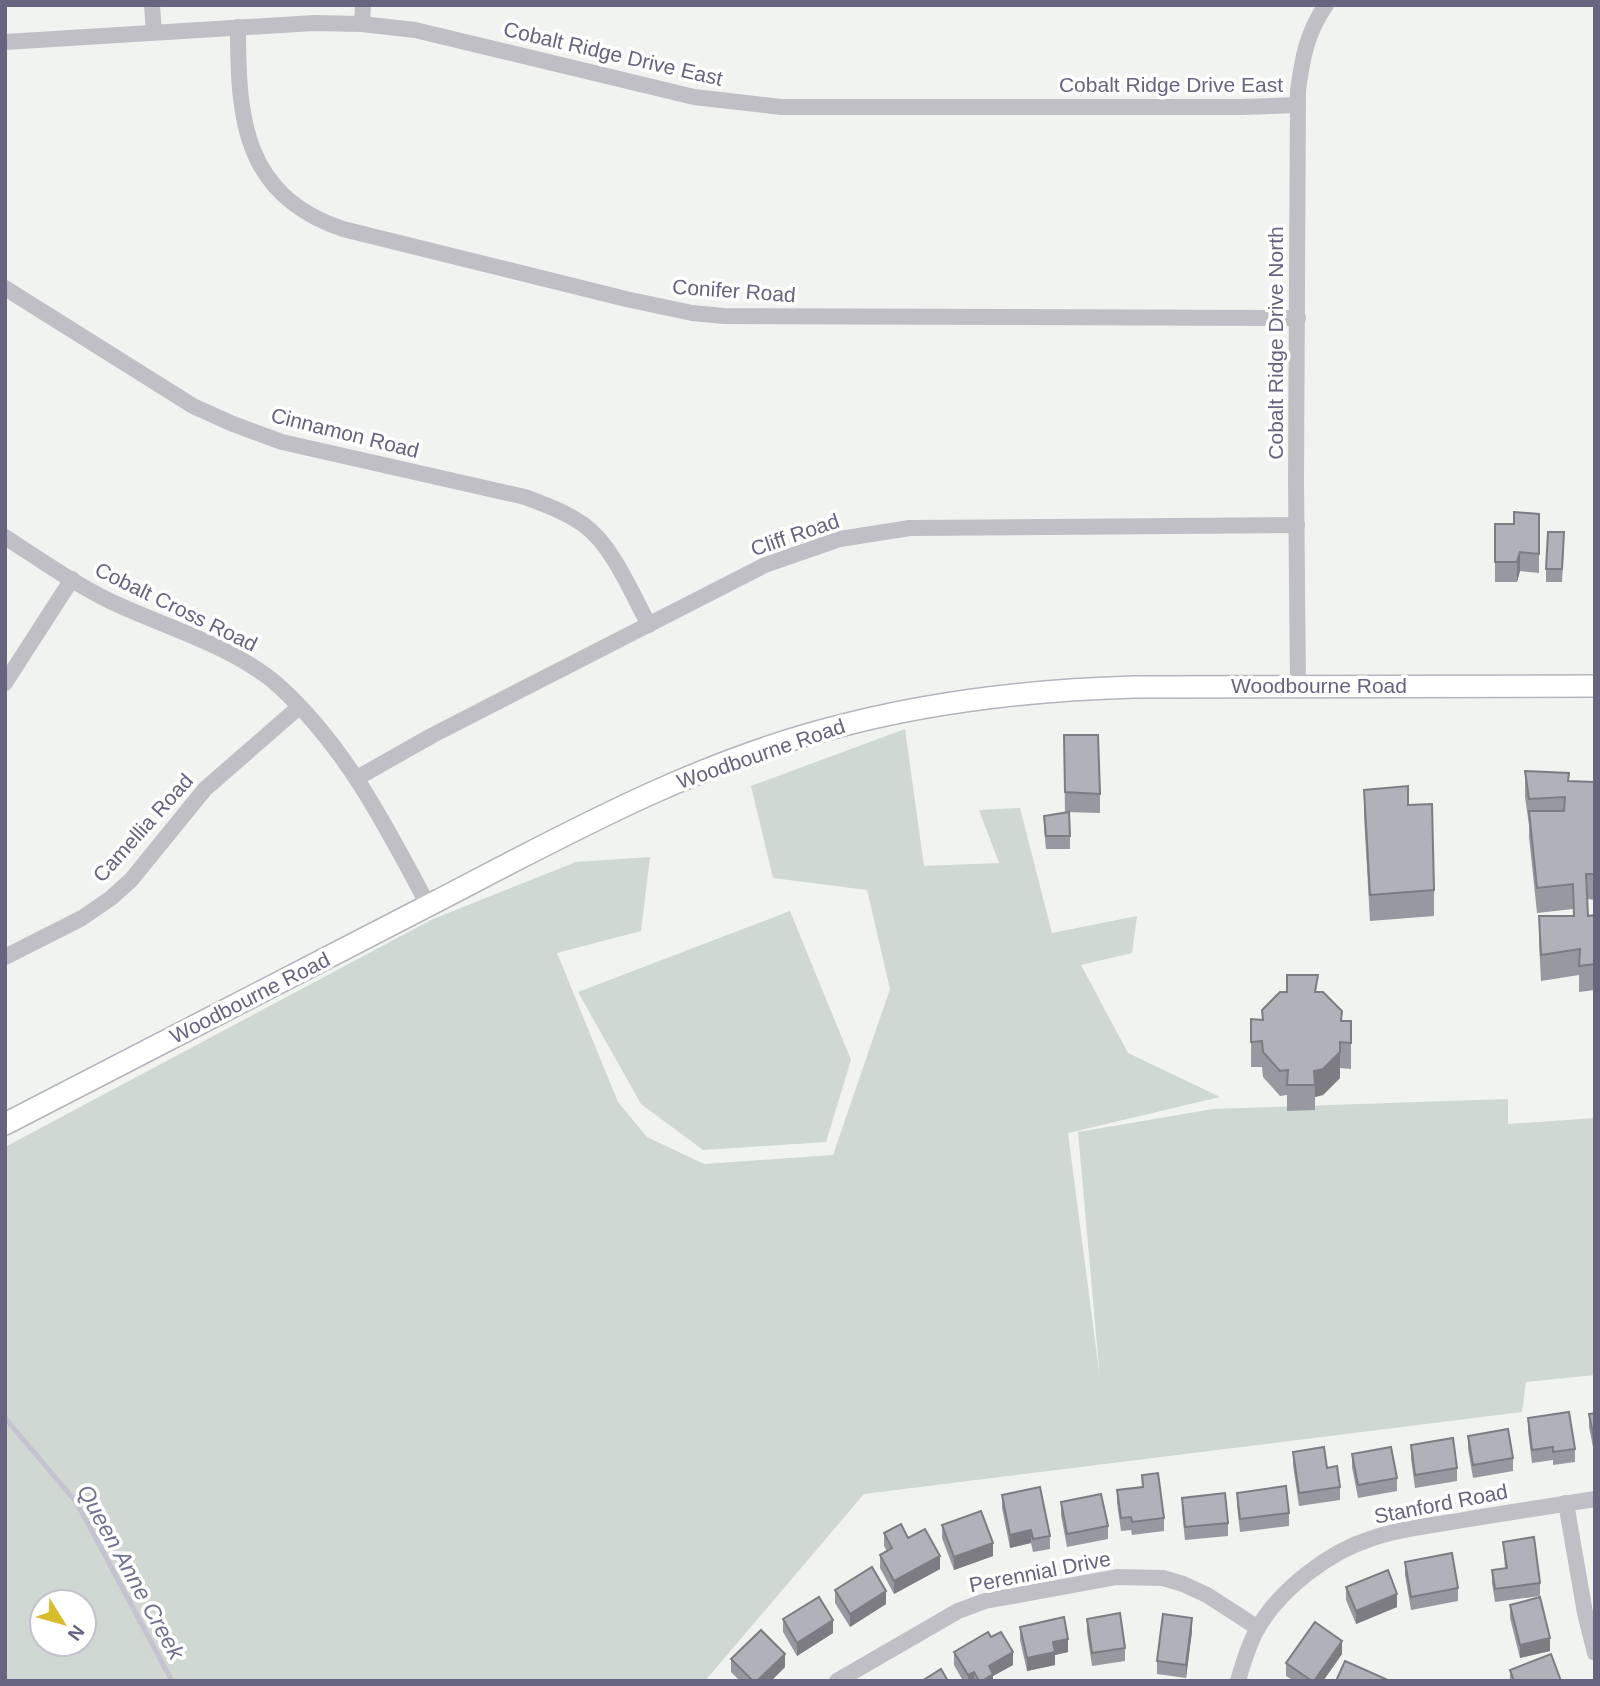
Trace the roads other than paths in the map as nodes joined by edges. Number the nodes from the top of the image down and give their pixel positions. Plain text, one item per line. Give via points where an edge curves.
1 (152, 5) edge
2 (363, 5) edge
3 (1326, 5) edge
4 (362, 24) junction
5 (238, 27) junction
6 (154, 32) junction
7 (5, 42) edge
8 (1297, 105) junction
9 (5, 288) edge
10 (1298, 318) junction
11 (1297, 525) junction
12 (5, 537) edge
13 (72, 579) junction
14 (649, 625) junction
15 (5, 683) edge
16 (1298, 686) junction
17 (1595, 686) edge
18 (299, 707) junction
19 (357, 778) junction
20 (428, 905) junction
21 (5, 957) edge
22 (5, 1124) edge
23 (1595, 1499) edge
24 (1566, 1503) junction
25 (1258, 1628) junction
26 (1595, 1653) edge
27 (837, 1681) edge
28 (1238, 1681) edge

1 - 6 street
2 - 4 street
3 - 8 street, Cobalt Ridge Drive North via 1308,36
4 - 5 street, Cobalt Ridge Drive East
4 - 8 street, Cobalt Ridge Drive East via 415,30 694,97 769,106
5 - 6 street, Cobalt Ridge Drive East
5 - 10 street, Conifer Road via 241,99 254,157 278,190 300,210 343,229 626,299 713,315
6 - 7 street, Cobalt Ridge Drive East
8 - 10 street, Cobalt Ridge Drive North
9 - 14 street, Cinnamon Road via 193,406 233,424 282,442 525,497 558,509 600,540
10 - 11 street, Cobalt Ridge Drive North
11 - 14 street, Cliff Road via 876,532 840,539 765,565
11 - 16 street, Cobalt Ridge Drive North
12 - 13 street, Cobalt Cross Road
13 - 15 street
13 - 18 street, Cobalt Cross Road via 251,666
14 - 19 street, Cliff Road
16 - 17 main road, Woodbourne Road
16 - 20 main road, Woodbourne Road via 1065,689 985,697 835,727 711,767
18 - 19 street, Cobalt Cross Road
18 - 21 street, Camellia Road via 205,789 111,898
19 - 20 street, Cobalt Cross Road
20 - 22 main road, Woodbourne Road
23 - 24 street, Stanford Road
24 - 25 street, Stanford Road via 1368,1539 1313,1569
24 - 26 street
25 - 27 street, Perennial Drive via 1183,1584 1163,1578 1117,1577 985,1601 958,1611
25 - 28 street, Stanford Road

